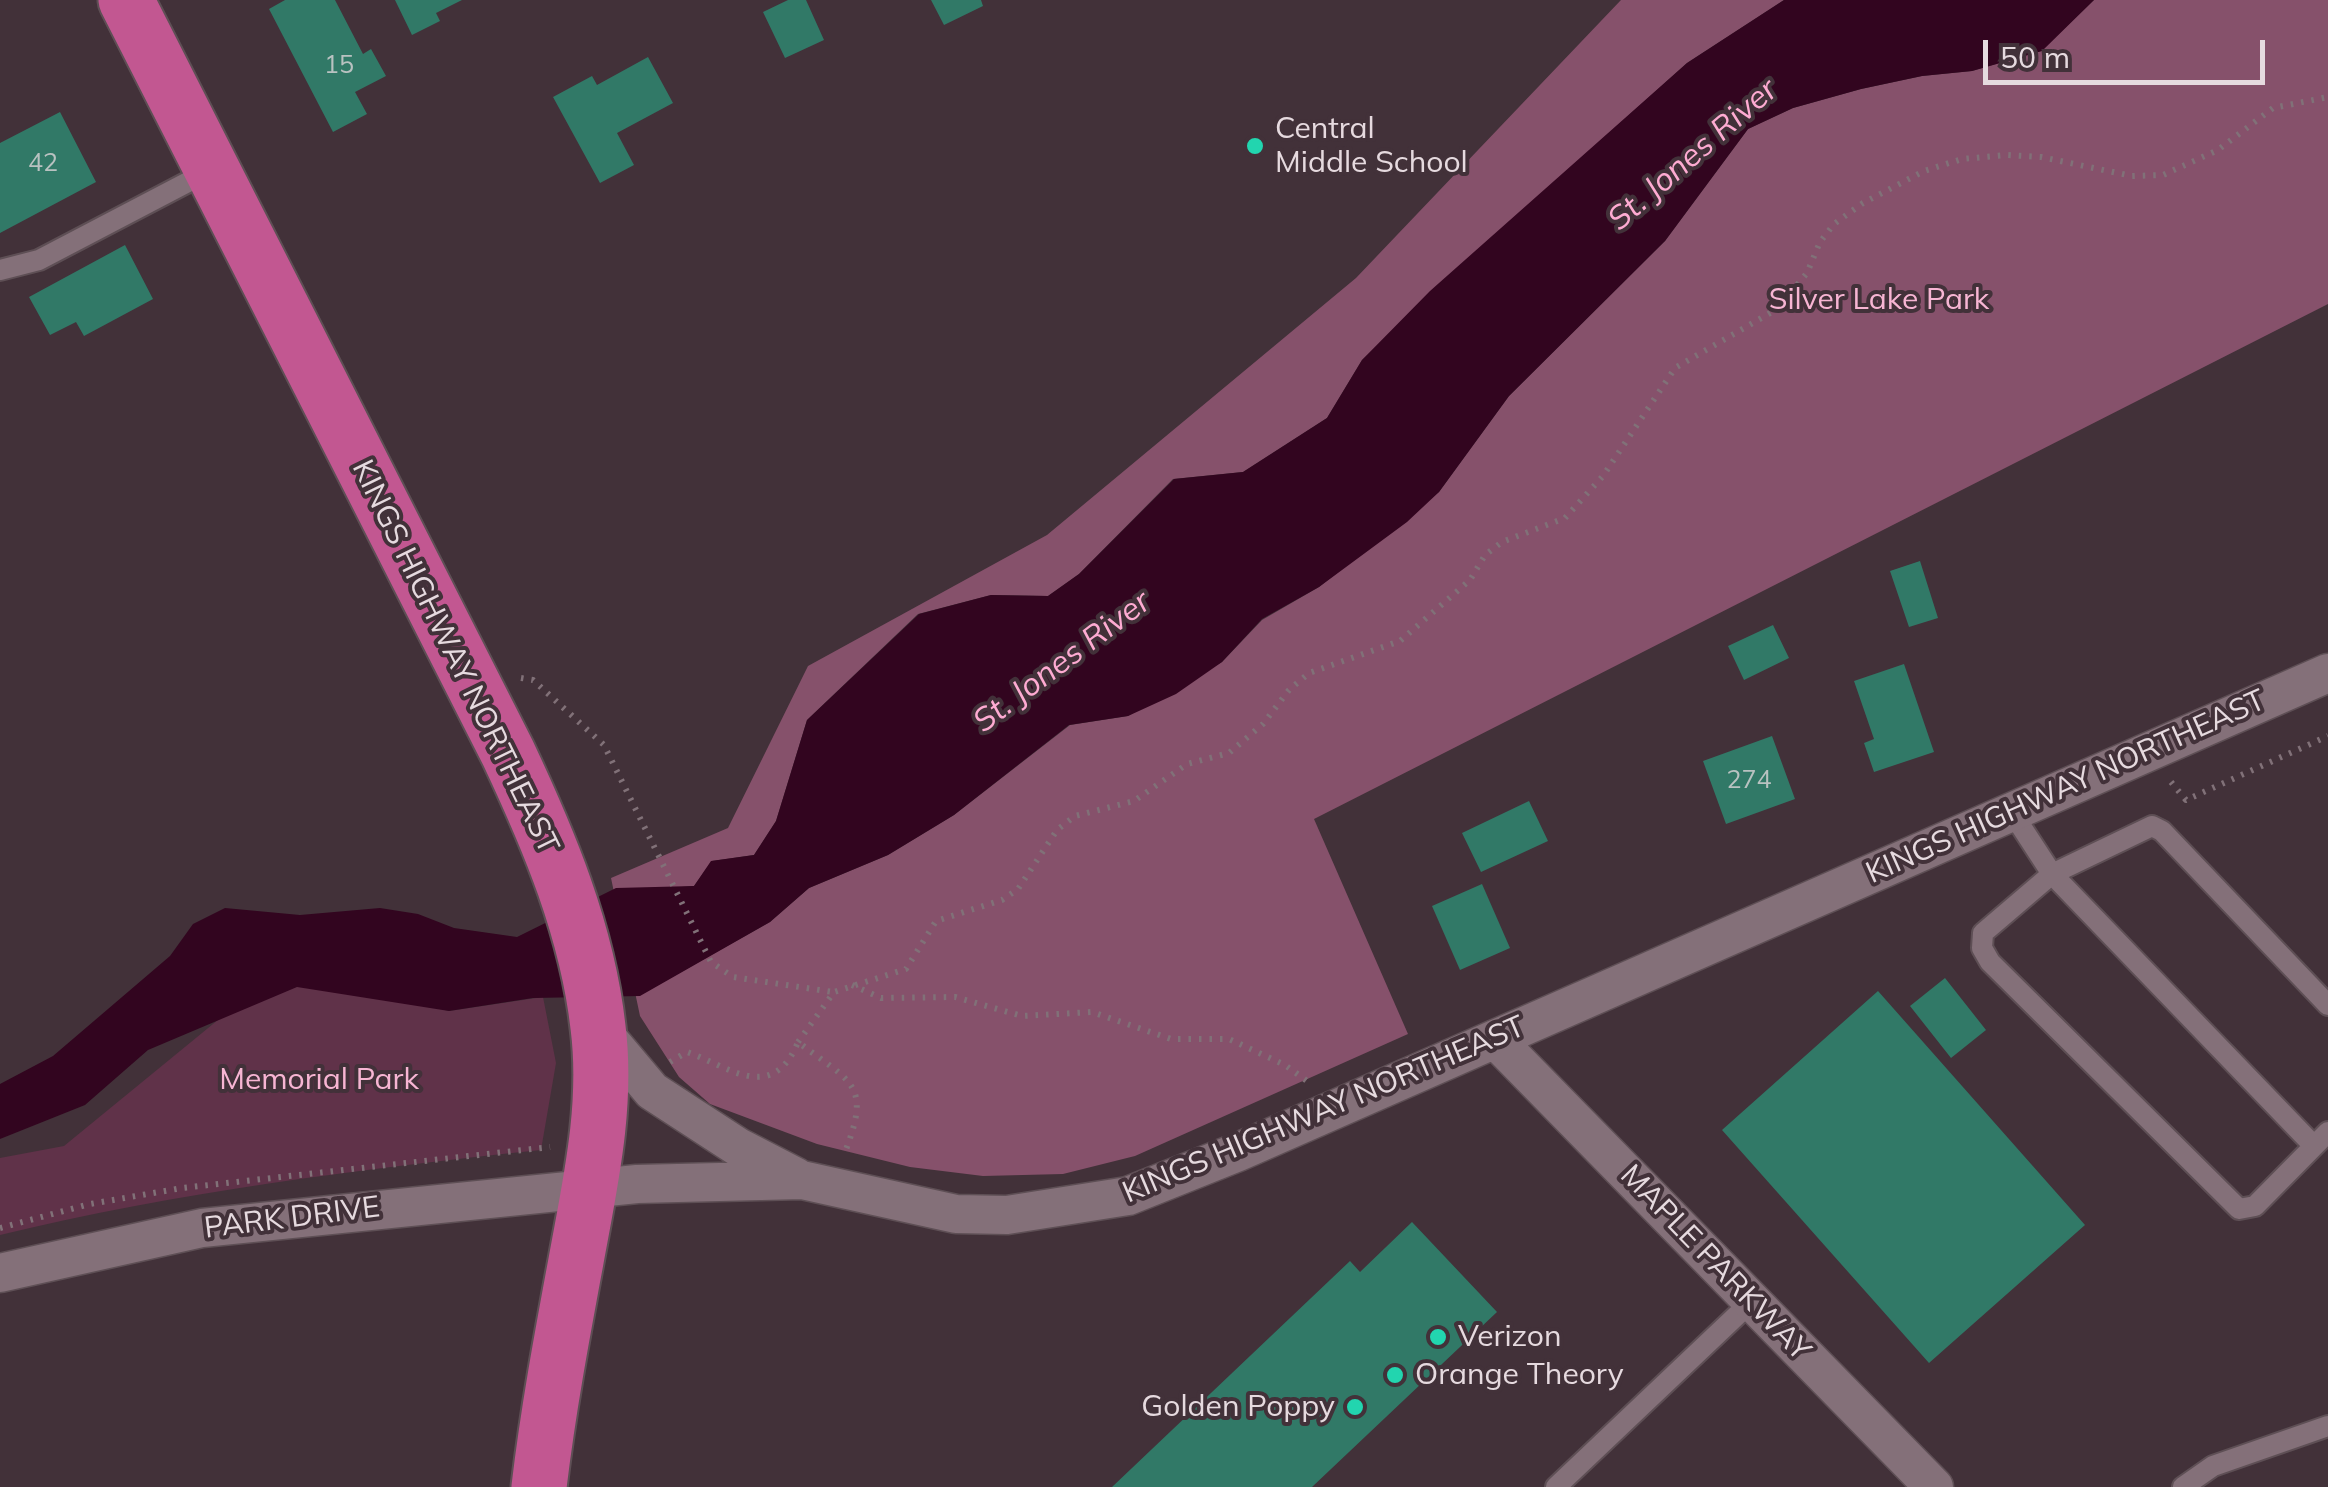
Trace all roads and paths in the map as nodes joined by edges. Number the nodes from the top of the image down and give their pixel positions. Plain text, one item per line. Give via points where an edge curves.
1 (126, 0) edge
2 (2328, 97) edge
3 (210, 170) junction
4 (0, 270) edge
5 (2328, 673) edge
6 (506, 675) dead end
7 (2328, 736) edge
8 (2166, 777) dead end
9 (2012, 811) junction
10 (2052, 874) junction
11 (851, 984) junction
12 (834, 992) junction
13 (2328, 1005) edge
14 (599, 1028) junction
15 (1495, 1039) junction
16 (798, 1042) junction
17 (660, 1068) dead end
18 (1323, 1115) junction
19 (556, 1134) dead end
20 (2321, 1139) edge
21 (842, 1159) dead end
22 (802, 1180) junction
23 (589, 1189) junction
24 (0, 1228) edge
25 (0, 1274) edge
26 (1752, 1301) junction
27 (2328, 1426) edge
28 (539, 1487) edge
29 (1556, 1487) edge
30 (1934, 1487) edge
31 (2183, 1487) edge

1 - 3 highway, KINGS HIGHWAY NORTHEAST
2 - 11 path via 2272,108 2218,150 2163,175 2132,176 2041,157 1962,159 1863,203 1834,224 1807,274 1777,310 1676,368 1603,476 1565,518 1502,542 1400,641 1309,674 1230,754 1187,764 1134,801 1074,816 1018,889 985,908 936,921 899,974
3 - 4 lane via 39,260
3 - 14 highway, KINGS HIGHWAY NORTHEAST via 508,753 556,863
5 - 9 street, KINGS HIGHWAY NORTHEAST
6 - 12 path via 533,680 604,746 711,962 733,977
7 - 8 path via 2186,800
9 - 10 lane
9 - 15 street, KINGS HIGHWAY NORTHEAST
10 - 13 lane via 2152,826
10 - 20 lane
10 - 20 lane via 1984,933 1982,948 2238,1209 2254,1206
11 - 12 path
11 - 18 path via 881,998 955,997 1022,1016 1092,1012 1171,1039 1229,1039 1308,1082
12 - 16 path
14 - 22 street via 652,1091
14 - 23 highway, KINGS HIGHWAY NORTHEAST
15 - 18 street, KINGS HIGHWAY NORTHEAST
15 - 26 street, MAPLE PARKWAY
16 - 17 path via 792,1057 764,1076 730,1074 687,1052
16 - 21 path via 858,1094 859,1115
18 - 22 street, KINGS HIGHWAY NORTHEAST via 1180,1177 1070,1208 956,1214
19 - 24 path via 541,1150 182,1188
22 - 23 street, KINGS HIGHWAY NORTHEAST
23 - 25 street, PARK DRIVE via 202,1228
23 - 28 highway
26 - 29 lane
26 - 30 street, MAPLE PARKWAY
27 - 31 lane via 2213,1466

